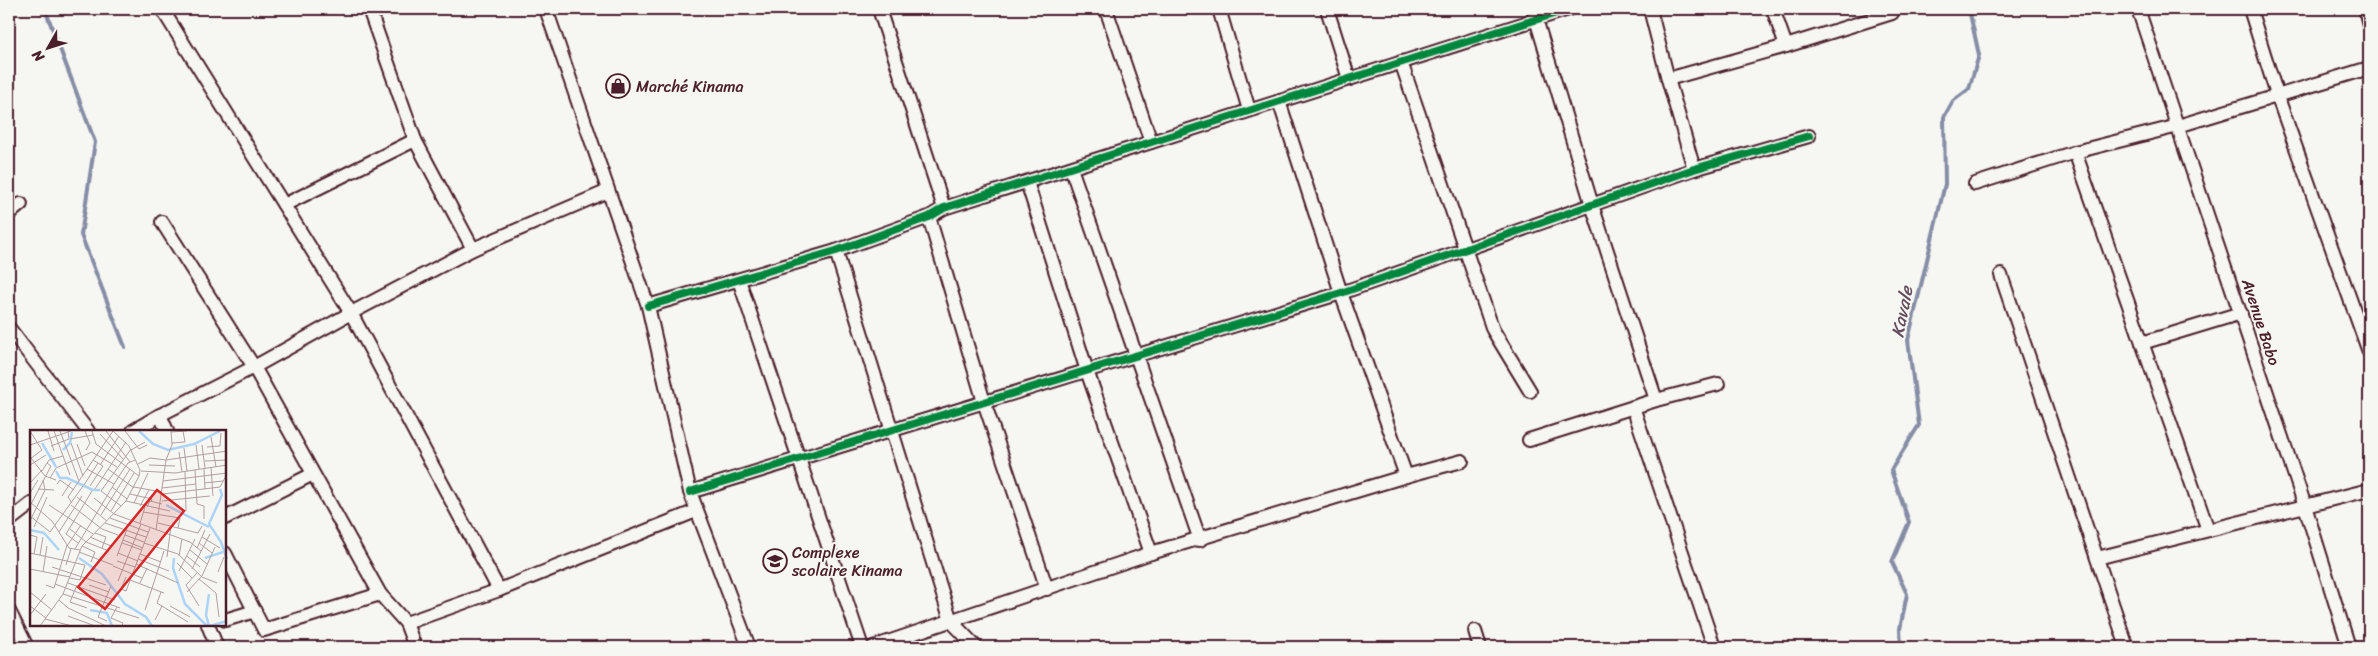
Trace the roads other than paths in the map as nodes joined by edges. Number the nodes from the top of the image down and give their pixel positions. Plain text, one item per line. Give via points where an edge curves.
1 (162, 9) edge
2 (546, 9) edge
3 (879, 9) edge
4 (1106, 9) edge
5 (1219, 9) edge
6 (1327, 9) edge
7 (1569, 9) edge
8 (1650, 9) edge
9 (1773, 9) edge
10 (1891, 9) edge
11 (2138, 9) edge
12 (2250, 9) edge
13 (2365, 9) edge
14 (374, 11) edge
15 (1534, 14) edge
16 (2369, 25) edge
17 (1786, 46) junction
18 (1401, 62) junction
19 (2369, 68) edge
20 (1349, 79) junction
21 (1668, 79) junction
22 (2277, 95) junction
23 (1279, 101) junction
24 (1250, 110) junction
25 (2178, 126) junction
26 (1809, 136) dead end
27 (414, 140) junction
28 (1151, 142) junction
29 (2075, 152) junction
30 (1071, 168) junction
31 (1694, 169) junction
32 (1027, 182) junction
33 (1975, 184) dead end
34 (608, 191) junction
35 (21, 204) dead end
36 (284, 205) junction
37 (1592, 205) junction
38 (944, 208) junction
39 (9, 214) edge
40 (930, 217) junction
41 (162, 222) dead end
42 (1466, 249) junction
43 (473, 250) junction
44 (836, 251) junction
45 (2001, 275) dead end
46 (739, 280) junction
47 (1341, 293) junction
48 (648, 306) junction
49 (351, 313) junction
50 (2241, 313) junction
51 (9, 328) edge
52 (2142, 343) junction
53 (2369, 352) edge
54 (1138, 355) junction
55 (254, 367) junction
56 (1087, 371) junction
57 (1718, 384) dead end
58 (1530, 391) dead end
59 (1656, 400) junction
60 (984, 402) junction
61 (1633, 407) junction
62 (160, 415) junction
63 (87, 430) edge
64 (135, 430) edge
65 (167, 430) edge
66 (892, 430) junction
67 (1529, 440) dead end
68 (800, 458) junction
69 (1462, 461) dead end
70 (313, 474) junction
71 (1406, 476) junction
72 (2369, 490) edge
73 (690, 492) junction
74 (30, 505) edge
75 (2305, 506) junction
76 (696, 511) junction
77 (226, 518) edge
78 (9, 521) edge
79 (2208, 530) junction
80 (1200, 540) junction
81 (1151, 553) junction
82 (226, 555) edge
83 (2097, 558) junction
84 (1047, 589) junction
85 (499, 590) junction
86 (380, 594) junction
87 (9, 611) edge
88 (255, 611) junction
89 (226, 620) edge
90 (951, 621) junction
91 (406, 623) junction
92 (208, 626) edge
93 (1475, 631) dead end
94 (28, 647) edge
95 (217, 647) edge
96 (415, 647) edge
97 (748, 647) edge
98 (862, 647) edge
99 (873, 647) edge
100 (976, 647) edge
101 (1480, 647) edge
102 (1714, 647) edge
103 (2127, 647) edge
104 (2349, 647) edge

1 - 36 street
2 - 34 street
3 - 38 street
4 - 28 street
5 - 24 street
6 - 20 street
7 - 15 street
8 - 21 street
9 - 17 street
10 - 17 street via 1892,14
11 - 25 street, Avenue Babo
12 - 22 street
13 - 16 street
14 - 27 street
15 - 18 street
15 - 37 street
17 - 21 street
18 - 20 street
18 - 42 street
19 - 22 street
20 - 23 street
21 - 31 street
22 - 25 street
22 - 53 street
23 - 24 street
23 - 47 street
24 - 28 street
25 - 29 street
25 - 50 street, Avenue Babo
26 - 31 street
27 - 36 street
27 - 43 street
28 - 30 street
29 - 33 street
29 - 52 street
30 - 32 street
30 - 54 street
31 - 37 street
32 - 38 street
32 - 56 street
34 - 43 street
34 - 48 street
35 - 39 street
36 - 49 street
37 - 42 street
37 - 59 street
38 - 40 street
40 - 44 street
40 - 60 street
41 - 55 street
42 - 47 street
42 - 58 street via 1493,330
43 - 49 street
44 - 46 street
44 - 66 street
45 - 83 street
46 - 48 street
46 - 68 street
47 - 54 street
47 - 71 street
48 - 73 street
49 - 55 street
49 - 85 street
50 - 52 street
50 - 75 street, Avenue Babo
51 - 63 street
52 - 79 street
54 - 56 street
54 - 80 street
55 - 62 street
55 - 70 street
56 - 60 street
56 - 81 street
57 - 59 street
59 - 61 street
60 - 66 street
60 - 84 street
61 - 67 street
61 - 102 street
62 - 64 street
62 - 65 street
66 - 68 street
66 - 90 street
68 - 73 street
68 - 98 street
69 - 71 street
70 - 77 street
70 - 86 street
71 - 80 street
72 - 75 street
73 - 76 street
74 - 78 street
75 - 79 street
75 - 104 street, Avenue Babo
76 - 85 street
76 - 97 street
79 - 83 street
80 - 81 street
81 - 84 street
82 - 88 street
83 - 103 street
84 - 90 street
85 - 91 street
86 - 88 street via 264,630
86 - 91 street
87 - 94 street
88 - 89 street
90 - 99 street
90 - 100 street
91 - 96 street
92 - 95 street
93 - 101 street

